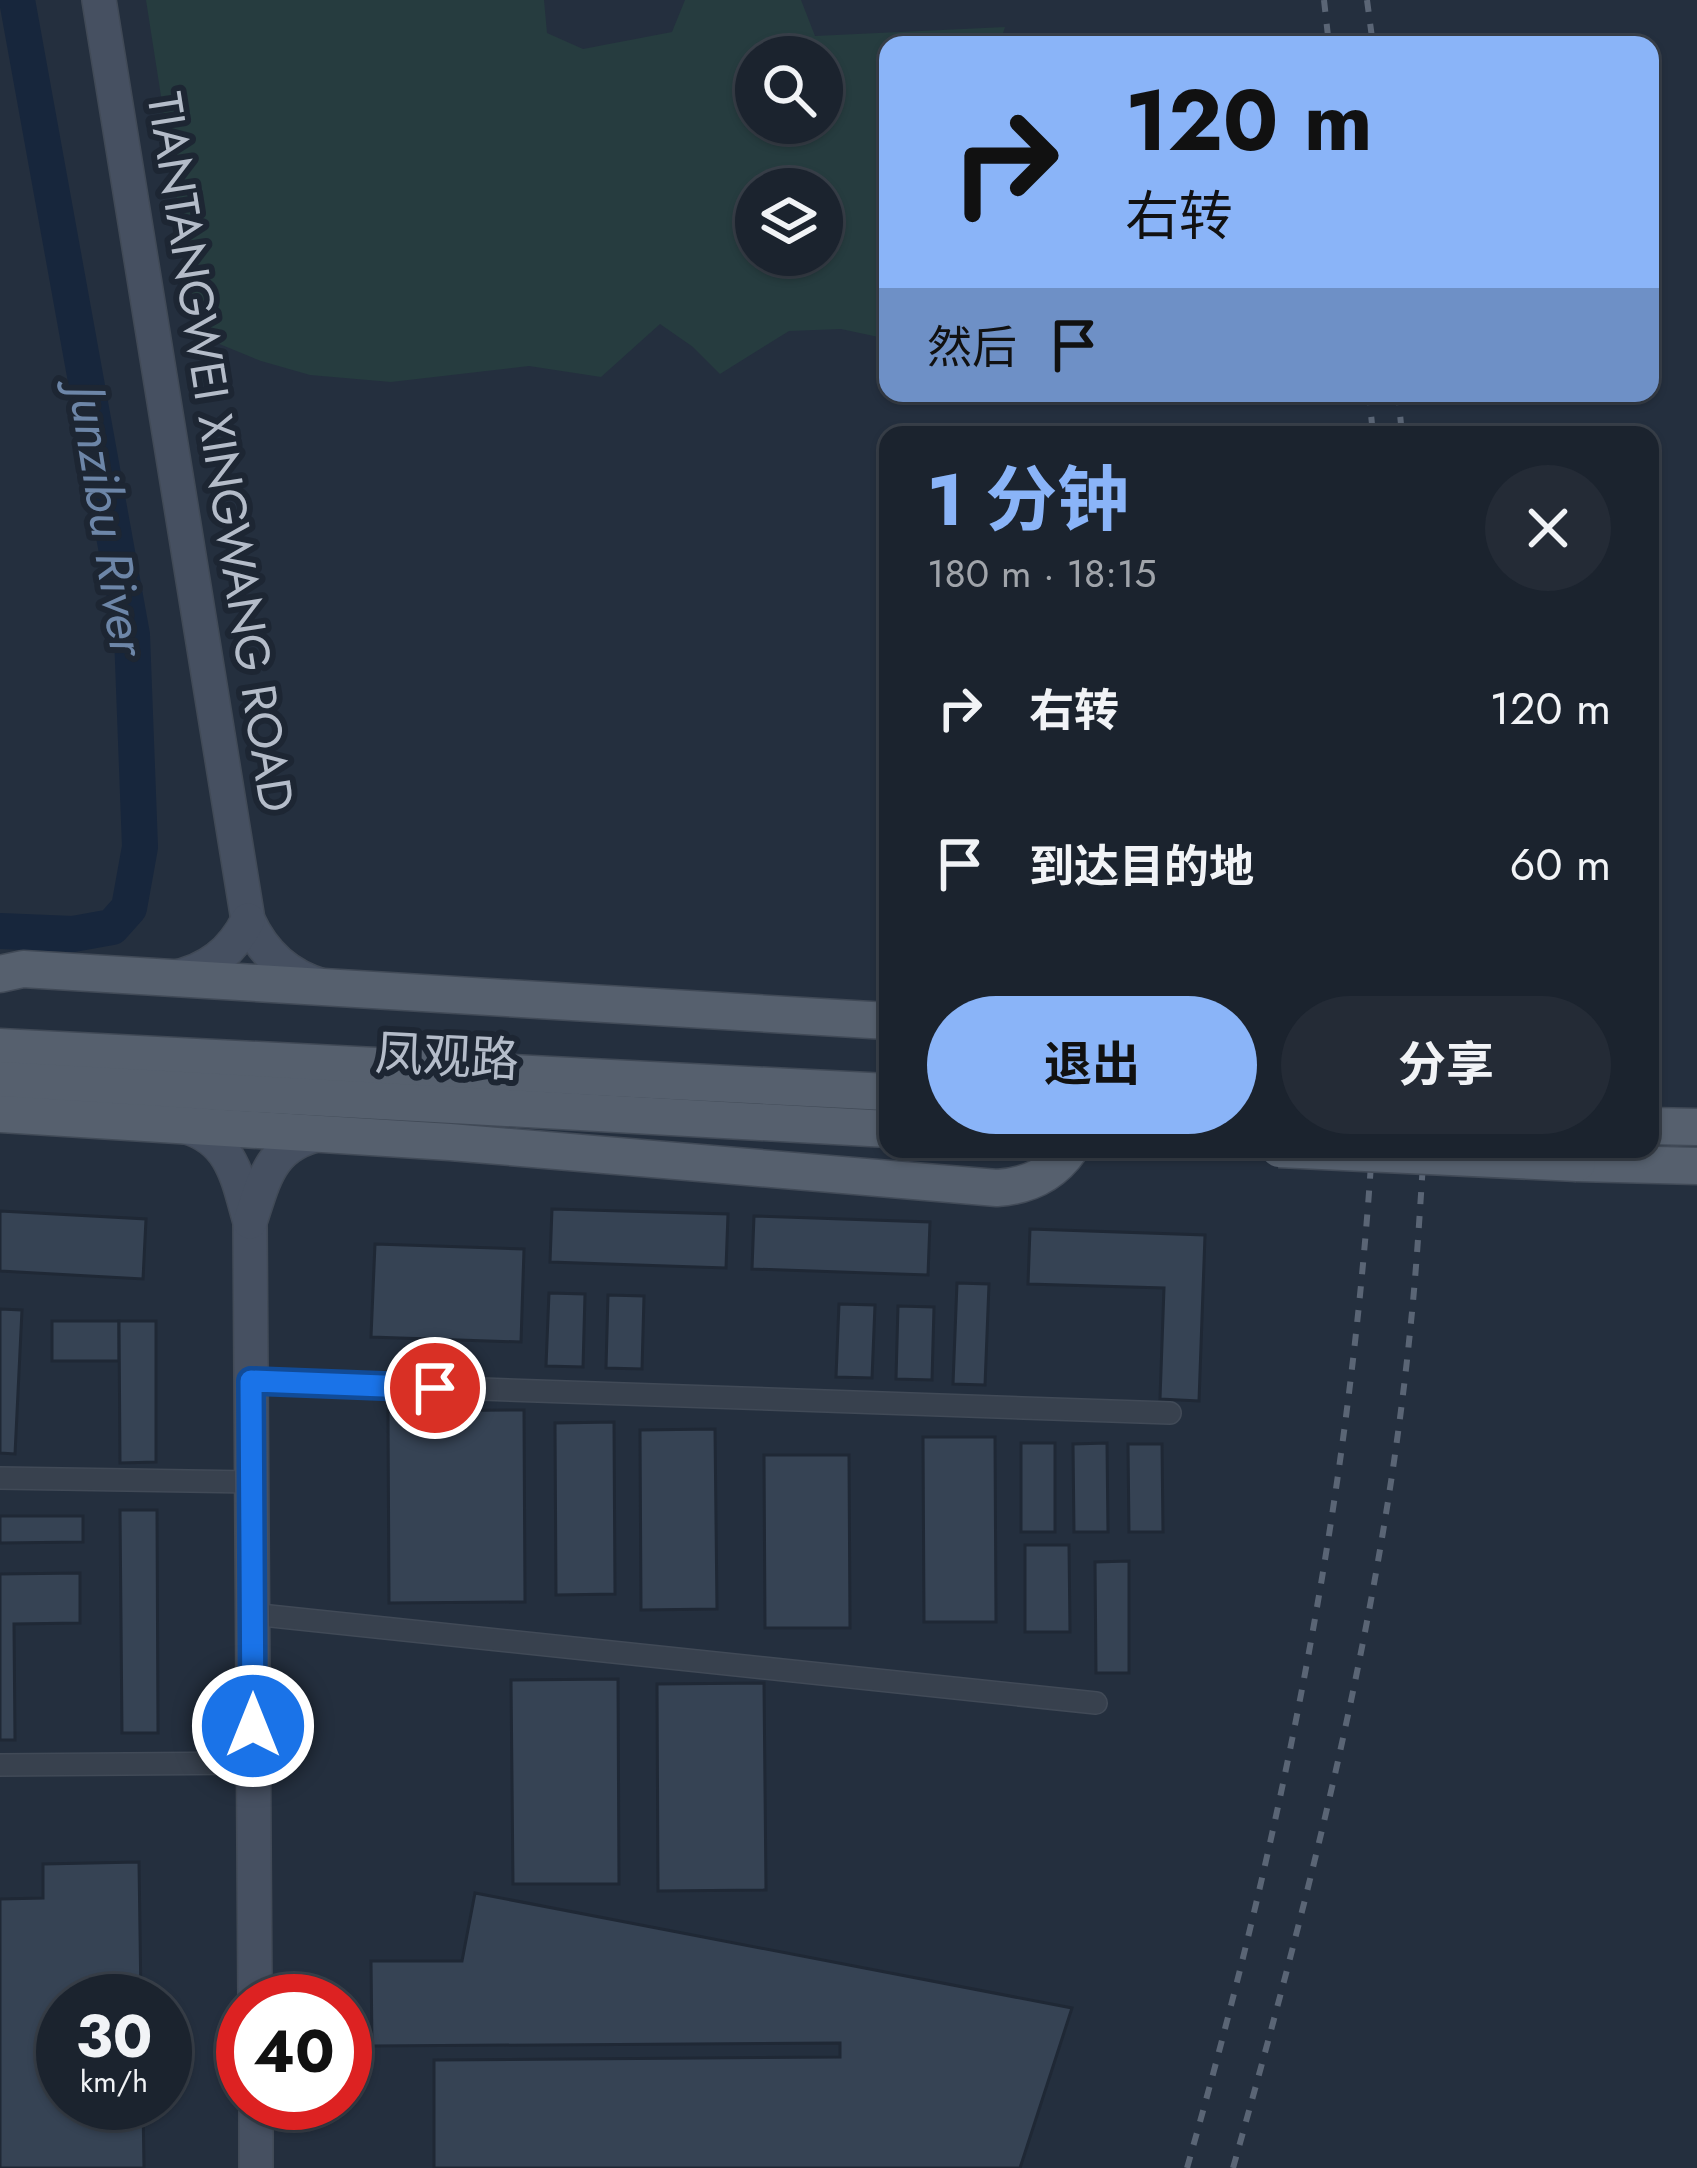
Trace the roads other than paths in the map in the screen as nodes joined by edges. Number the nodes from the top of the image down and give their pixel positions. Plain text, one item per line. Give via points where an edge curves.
1 (99, 0) edge
2 (248, 920) junction
3 (0, 974) edge
4 (172, 978) junction
5 (331, 988) junction
6 (879, 1020) edge
7 (0, 1047) edge
8 (0, 1079) edge
9 (879, 1092) edge
10 (0, 1114) edge
11 (621, 1114) junction
12 (186, 1126) junction
13 (1659, 1126) edge
14 (1697, 1127) edge
15 (879, 1129) edge
16 (321, 1134) junction
17 (450, 1142) junction
18 (1062, 1158) edge
19 (1471, 1158) edge
20 (1697, 1166) edge
21 (250, 1222) junction
22 (251, 1381) junction
23 (1170, 1413) dead end
24 (0, 1478) edge
25 (252, 1482) junction
26 (252, 1614) junction
27 (1096, 1703) dead end
28 (254, 1763) junction
29 (0, 1765) edge
30 (255, 1974) edge
31 (256, 2130) edge
32 (256, 2168) edge

1 - 2 street, TIANTANGWEI XINGWANG ROAD
2 - 4 street via 224,955
2 - 5 street via 286,970
3 - 4 main road
4 - 5 main road
5 - 6 main road
7 - 9 main road, 凤观路
8 - 11 main road, 凤观路
10 - 12 main road
11 - 15 main road, 凤观路
11 - 17 main road
12 - 16 main road
12 - 21 street via 226,1152
13 - 14 main road
16 - 17 main road
16 - 21 street via 289,1145 273,1161
17 - 18 main road via 997,1188 1042,1177
19 - 20 main road, bridge
21 - 22 street
22 - 23 street
22 - 25 street
24 - 25 street
25 - 26 street
26 - 27 street
26 - 28 street
28 - 29 street
28 - 30 street
31 - 32 street

